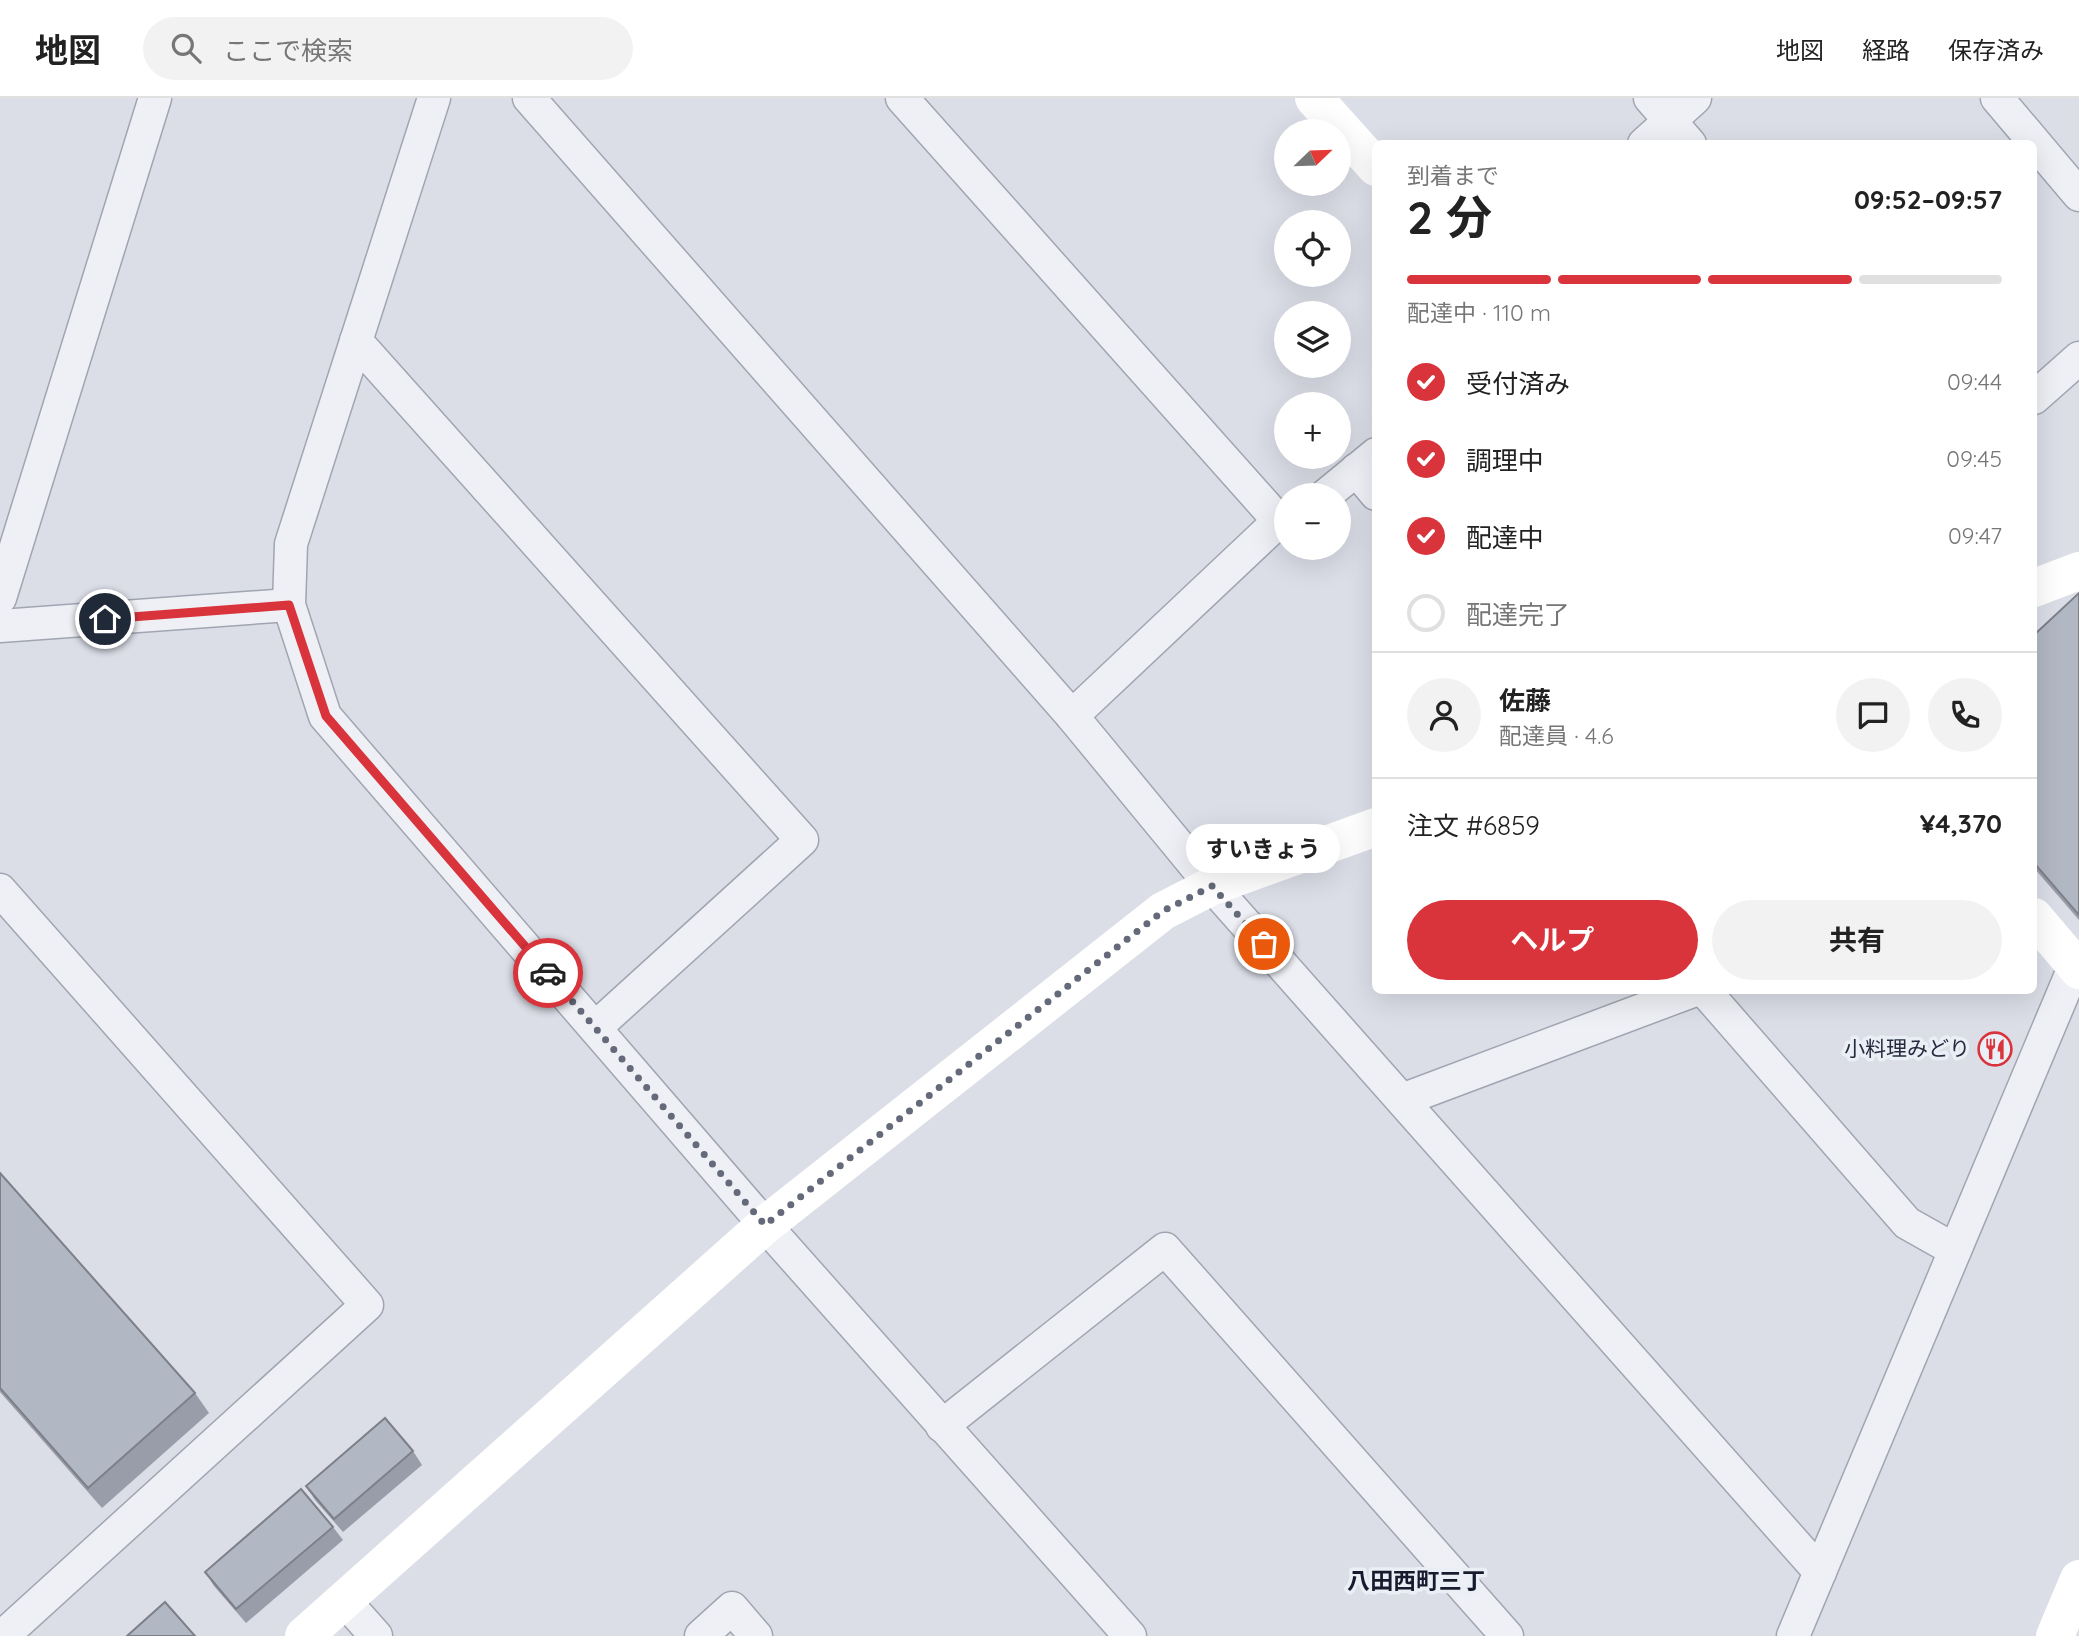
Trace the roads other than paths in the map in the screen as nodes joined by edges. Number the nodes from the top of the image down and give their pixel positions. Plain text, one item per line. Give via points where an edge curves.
1 (155, 98) edge
2 (434, 98) edge
3 (529, 98) edge
4 (902, 98) edge
5 (1314, 98) edge
6 (1695, 98) edge
7 (1997, 98) edge
8 (1670, 121) edge
9 (1649, 140) edge
10 (2033, 140) edge
11 (2037, 145) edge
12 (1372, 163) edge
13 (2079, 195) edge
14 (356, 341) junction
15 (2079, 358) edge
16 (2037, 395) edge
17 (1369, 473) edge
18 (1349, 483) edge
19 (1274, 510) edge
20 (1274, 528) edge
21 (2079, 571) edge
22 (2037, 587) edge
23 (0, 598) edge
24 (289, 605) junction
25 (0, 626) edge
26 (1072, 716) junction
27 (1372, 828) edge
28 (1212, 886) junction
29 (0, 890) edge
30 (2037, 920) edge
31 (2077, 967) edge
32 (1684, 994) edge
33 (1707, 994) edge
34 (595, 1028) junction
35 (1402, 1100) junction
36 (765, 1225) junction
37 (1955, 1250) junction
38 (942, 1426) junction
39 (1820, 1572) junction
40 (2079, 1579) edge
41 (344, 1600) junction
42 (3, 1636) edge
43 (304, 1636) edge
44 (376, 1636) edge
45 (701, 1636) edge
46 (756, 1636) edge
47 (1130, 1636) edge
48 (1507, 1636) edge
49 (1793, 1636) edge
50 (2055, 1636) edge

1 - 23 street
2 - 14 street
3 - 26 street
4 - 19 street
5 - 12 street
6 - 8 street
7 - 10 street
8 - 9 street
11 - 13 street
14 - 24 street via 291,544
14 - 34 street via 802,840
15 - 16 street
17 - 18 street
20 - 26 street
21 - 22 street
24 - 25 street
24 - 34 street via 326,716
26 - 28 street
27 - 28 street
28 - 35 street
28 - 36 street via 1163,911
29 - 42 street via 367,1305
30 - 31 street
31 - 37 street
32 - 35 street
33 - 37 street via 1907,1223
34 - 36 street
35 - 39 street
36 - 38 street
36 - 41 street
37 - 39 street
38 - 47 street
38 - 48 street via 1166,1249
39 - 49 street
40 - 50 street
41 - 43 street
41 - 44 street
45 - 46 street via 732,1608

